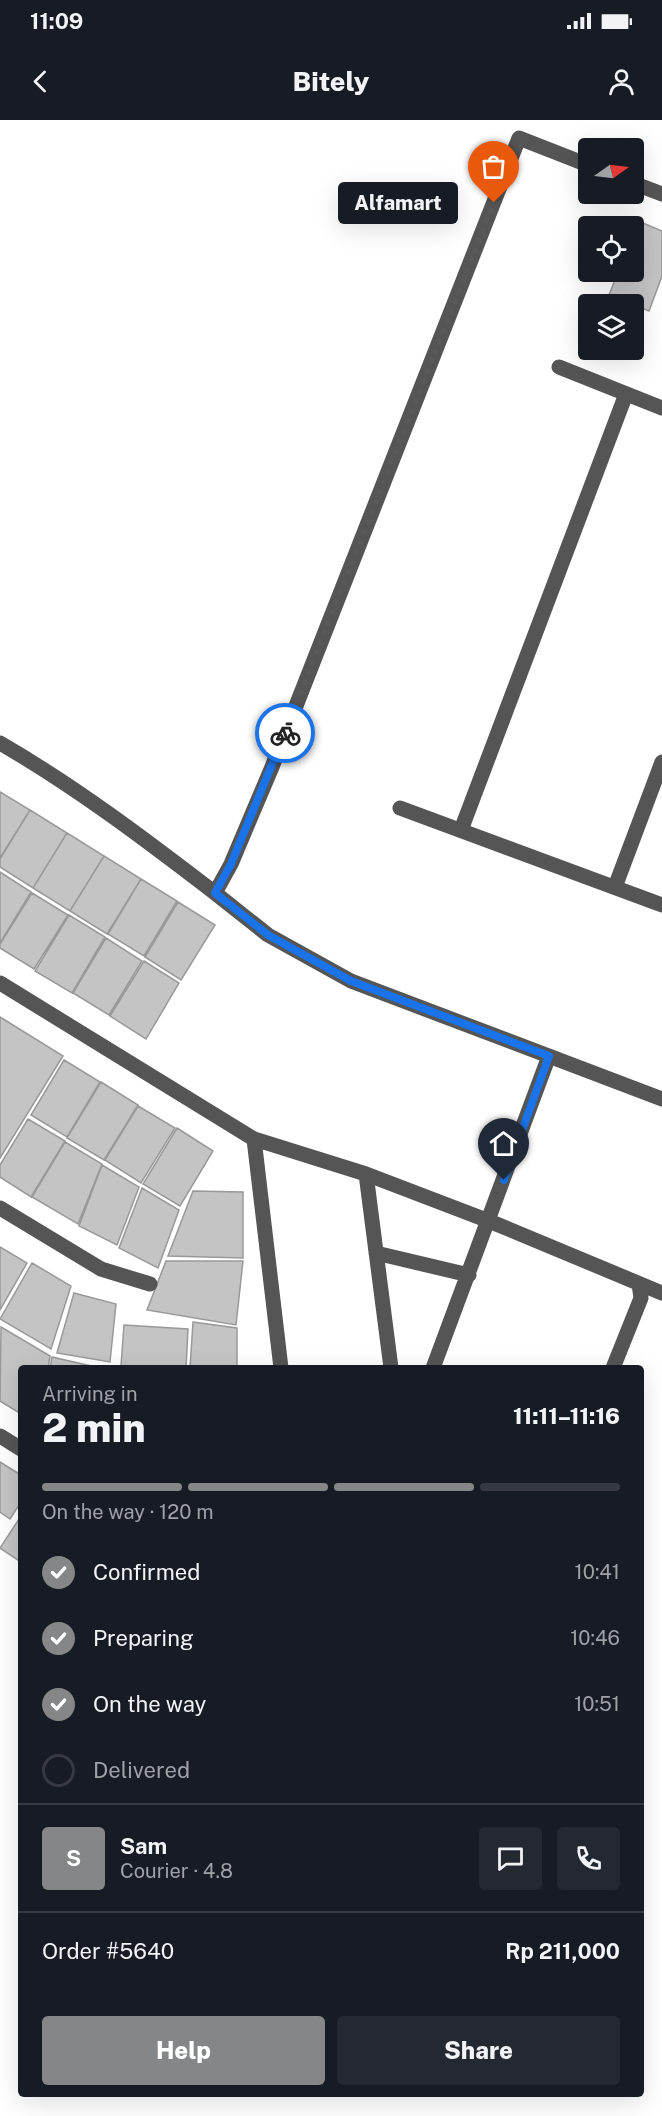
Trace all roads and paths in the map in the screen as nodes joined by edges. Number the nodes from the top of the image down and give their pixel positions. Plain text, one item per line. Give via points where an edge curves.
1 (578, 161) edge
2 (644, 187) edge
3 (662, 194) edge
4 (559, 367) dead end
5 (626, 394) junction
6 (662, 408) edge
7 (0, 743) edge
8 (662, 762) edge
9 (400, 808) dead end
10 (461, 830) junction
11 (615, 887) junction
12 (215, 893) junction
13 (662, 905) edge
14 (0, 983) edge
15 (549, 1056) junction
16 (662, 1099) edge
17 (254, 1138) junction
18 (366, 1174) junction
19 (0, 1208) edge
20 (489, 1221) junction
21 (376, 1253) junction
22 (469, 1275) junction
23 (150, 1284) dead end
24 (639, 1284) junction
25 (662, 1293) edge
26 (281, 1365) edge
27 (391, 1365) edge
28 (435, 1365) edge
29 (614, 1365) edge
30 (0, 1436) edge
31 (18, 1447) edge

1 - 12 street via 519,138 272,767
2 - 3 street
4 - 5 street
5 - 6 street
5 - 10 street
7 - 12 street via 48,771
8 - 11 street
9 - 10 street
10 - 11 street
11 - 13 street
12 - 15 street via 268,935 351,981
14 - 17 street
15 - 16 street
15 - 20 street
17 - 18 street
17 - 26 street
18 - 20 street
18 - 21 street
19 - 23 street via 101,1269
20 - 22 street
20 - 24 street
21 - 22 street
21 - 27 street
22 - 28 street
24 - 25 street
24 - 29 street via 641,1298
30 - 31 street

